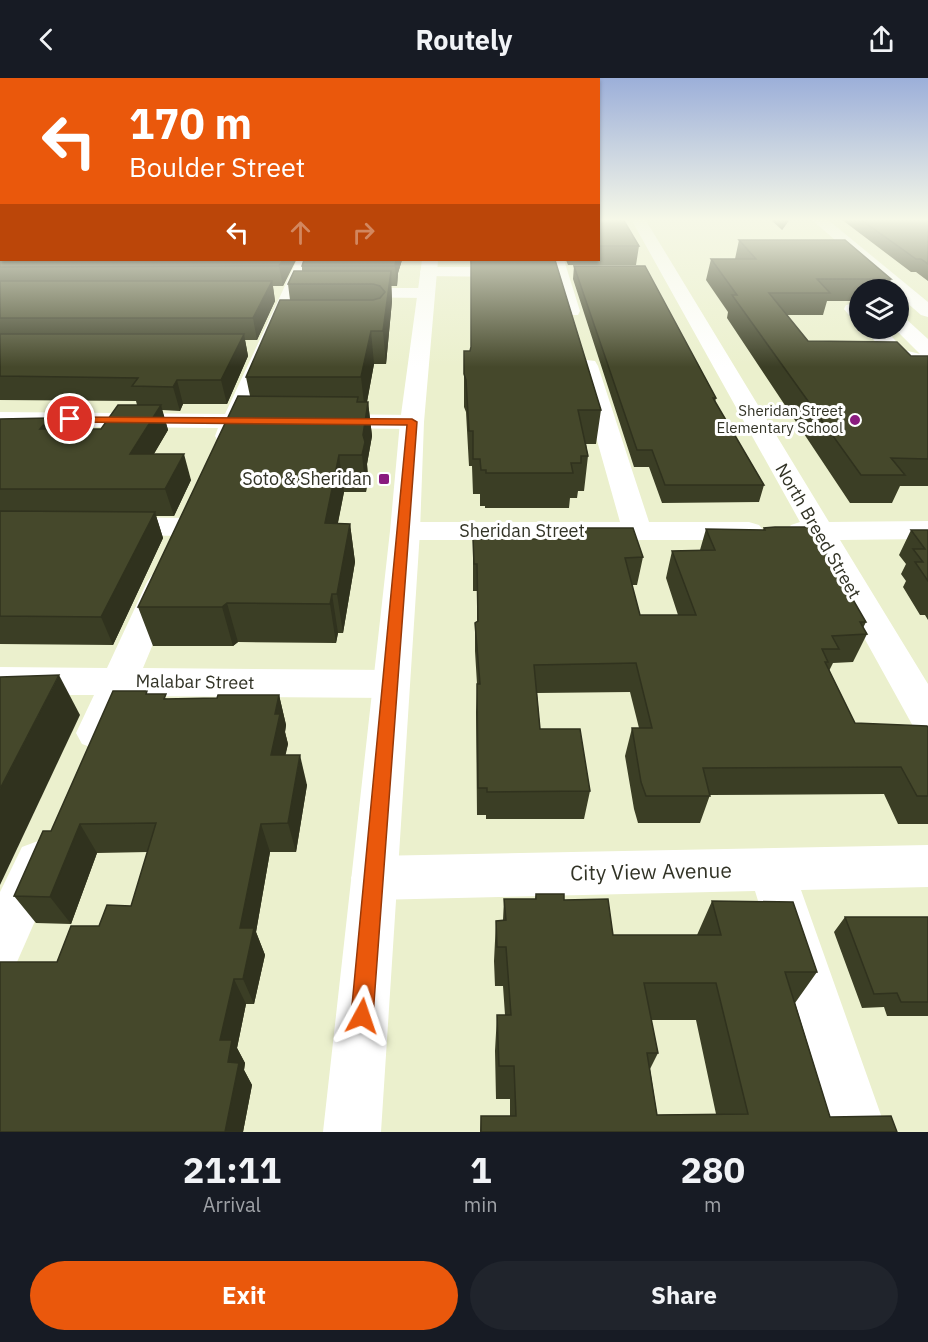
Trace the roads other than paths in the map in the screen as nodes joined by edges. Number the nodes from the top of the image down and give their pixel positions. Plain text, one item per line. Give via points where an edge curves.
1 (302, 268) edge
2 (656, 268) edge
3 (877, 268) edge
4 (556, 269) edge
5 (428, 275) edge
6 (928, 311) edge
7 (285, 314) junction
8 (909, 332) edge
9 (883, 339) edge
10 (928, 350) edge
11 (928, 363) edge
12 (0, 419) edge
13 (234, 420) junction
14 (412, 422) junction
15 (215, 463) edge
16 (201, 495) edge
17 (82, 526) edge
18 (187, 527) junction
19 (928, 530) edge
20 (405, 531) junction
21 (637, 531) junction
22 (818, 531) junction
23 (0, 681) edge
24 (119, 681) junction
25 (391, 684) junction
26 (928, 717) edge
27 (86, 755) edge
28 (48, 839) edge
29 (928, 866) edge
30 (771, 870) junction
31 (374, 878) junction
32 (0, 945) edge
33 (352, 1132) edge
34 (858, 1132) edge

1 - 7 street
2 - 22 street, North Breed Street
3 - 6 street
4 - 5 street
4 - 21 street
5 - 7 street
5 - 14 street
7 - 13 street
8 - 10 street
9 - 11 street via 897,354
12 - 13 street
13 - 14 street
13 - 15 street
14 - 20 street
16 - 18 street
17 - 18 street
18 - 24 street
19 - 22 street, Sheridan Street
20 - 21 street, Sheridan Street
20 - 25 street
21 - 22 street, Sheridan Street
22 - 26 street, North Breed Street
23 - 24 street, Malabar Street
24 - 25 street, Malabar Street
24 - 27 street
25 - 31 street
28 - 32 street
29 - 30 street, City View Avenue
30 - 31 street, City View Avenue
30 - 34 street
31 - 33 street

